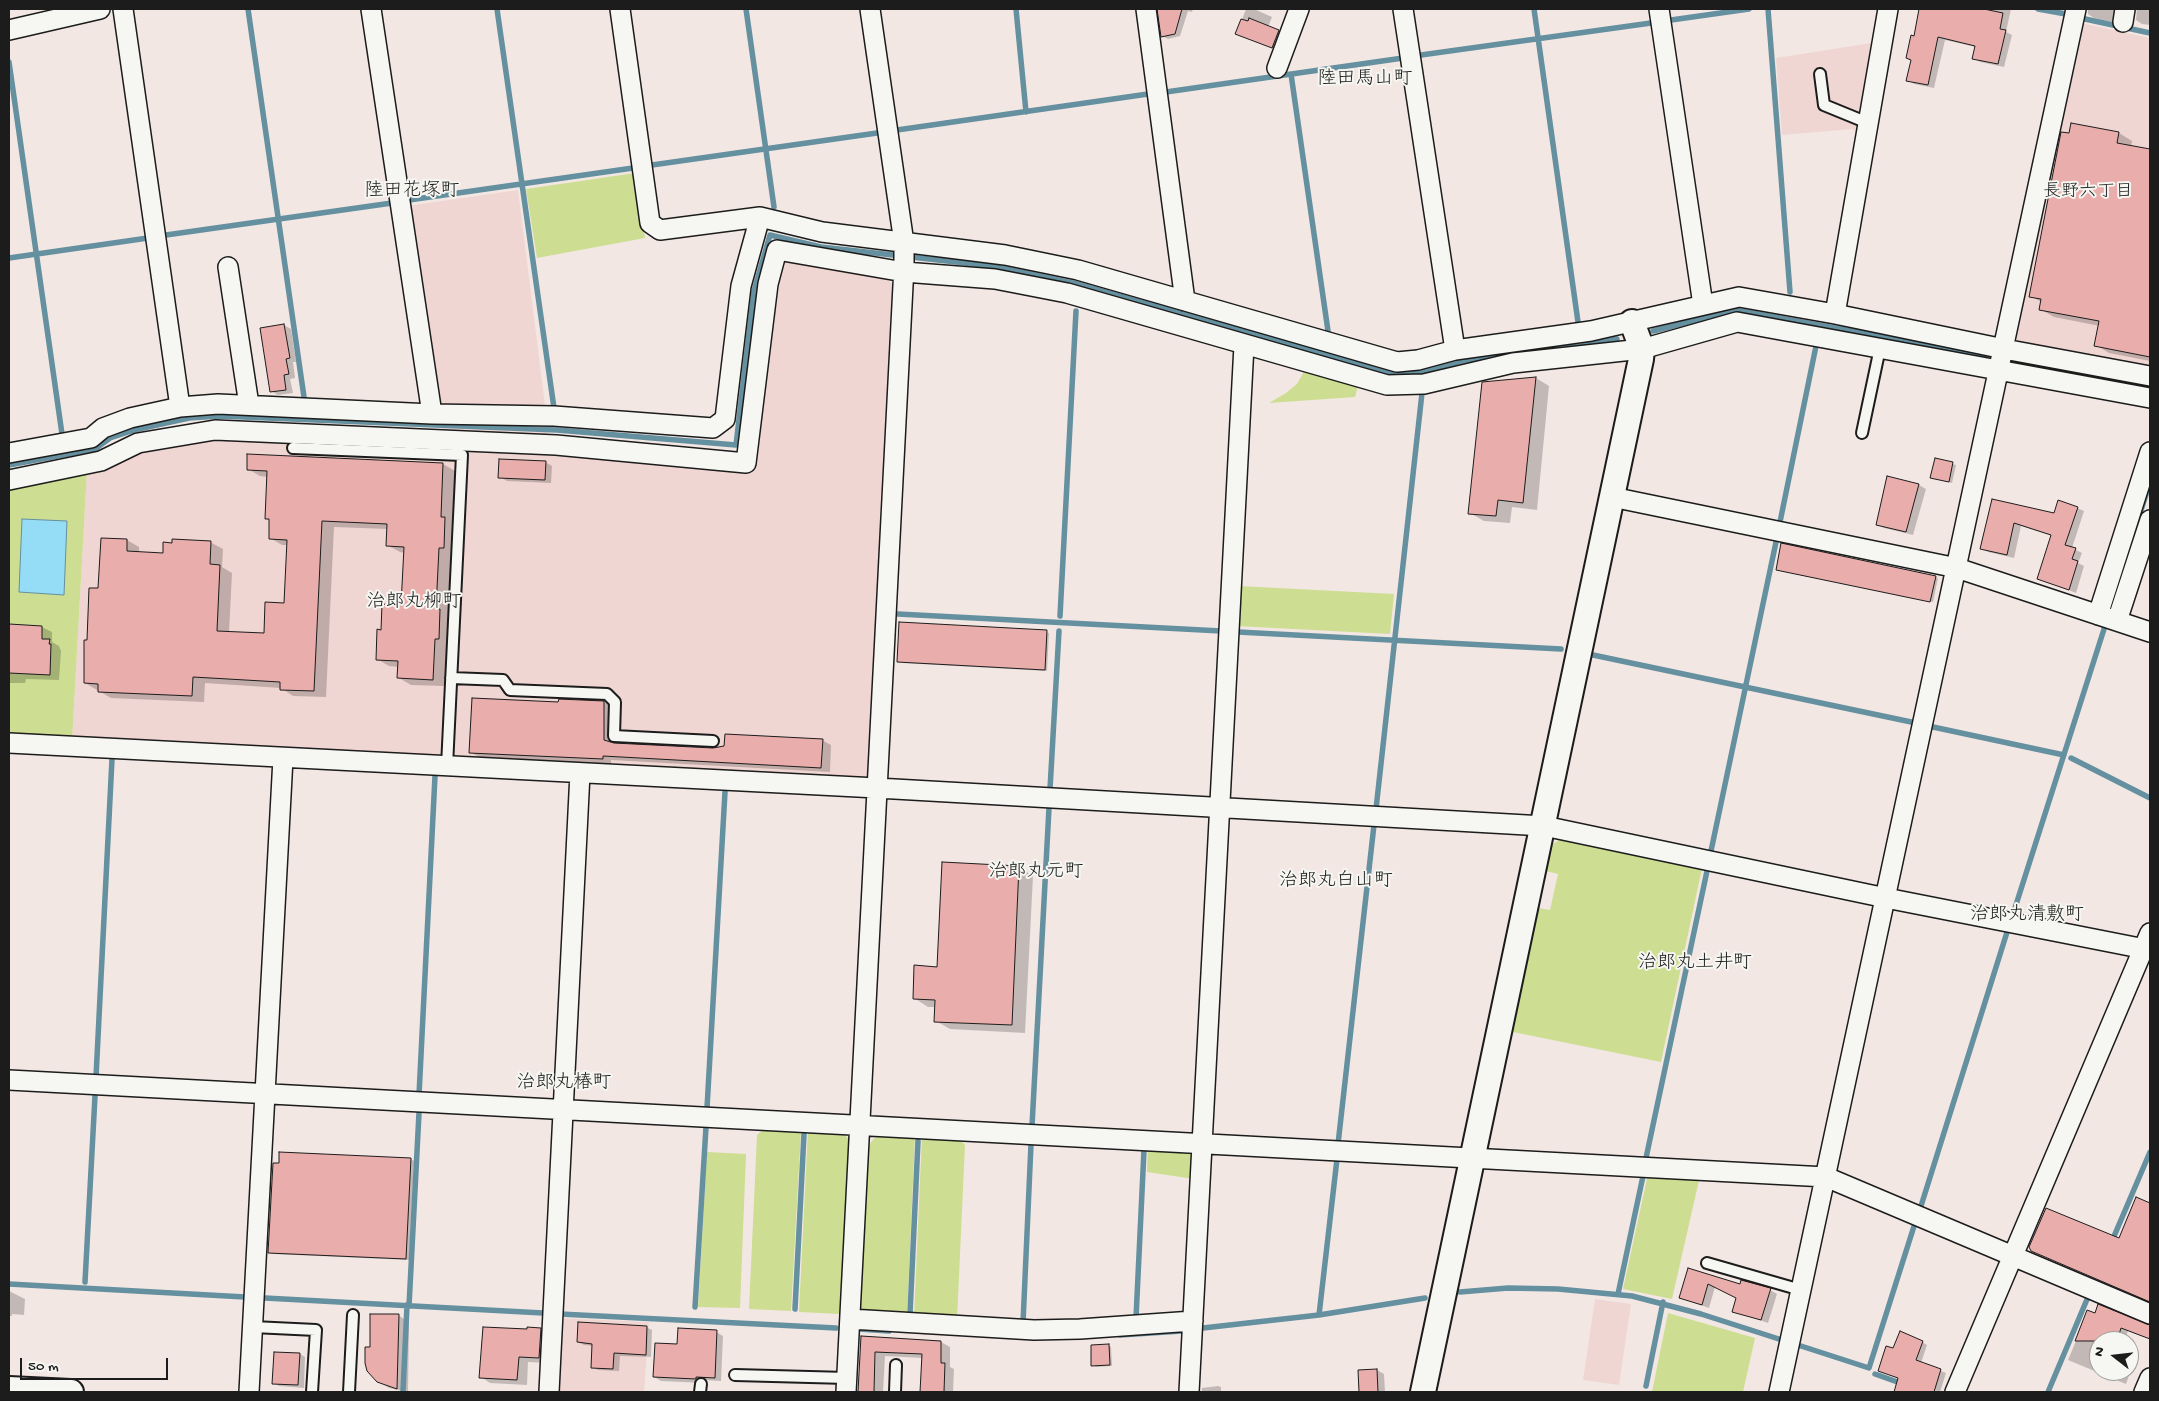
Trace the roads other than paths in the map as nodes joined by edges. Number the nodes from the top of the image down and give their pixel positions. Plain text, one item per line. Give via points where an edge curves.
1 (100, 9) edge
2 (123, 9) edge
3 (371, 9) edge
4 (620, 9) edge
5 (870, 9) edge
6 (1146, 9) edge
7 (1298, 9) edge
8 (1404, 9) edge
9 (1659, 9) edge
10 (1888, 9) edge
11 (2076, 9) edge
12 (9, 30) edge
13 (1276, 68) dead end
14 (1820, 74) dead end
15 (1868, 122) junction
16 (760, 217) junction
17 (904, 258) junction
18 (228, 267) dead end
19 (1185, 301) junction
20 (1702, 305) junction
21 (1835, 314) junction
22 (1632, 322) junction
23 (1244, 345) junction
24 (1642, 348) junction
25 (1880, 348) junction
26 (2004, 349) junction
27 (1455, 350) junction
28 (2000, 370) junction
29 (2150, 376) edge
30 (2150, 398) edge
31 (250, 405) junction
32 (180, 407) junction
33 (432, 414) junction
34 (1862, 434) dead end
35 (293, 448) dead end
36 (2150, 452) edge
37 (9, 453) edge
38 (9, 480) edge
39 (1612, 497) junction
40 (2150, 520) edge
41 (1957, 568) junction
42 (2098, 615) junction
43 (2117, 621) junction
44 (2150, 632) edge
45 (451, 678) junction
46 (713, 741) dead end
47 (9, 743) edge
48 (283, 758) junction
49 (447, 766) junction
50 (580, 773) junction
51 (877, 788) junction
52 (1220, 807) junction
53 (1544, 826) junction
54 (1886, 898) junction
55 (2148, 943) edge
56 (9, 1080) edge
57 (265, 1094) junction
58 (563, 1109) junction
59 (860, 1125) junction
60 (1202, 1142) junction
61 (1474, 1157) junction
62 (1826, 1177) junction
63 (2013, 1256) junction
64 (1707, 1263) dead end
65 (1801, 1290) junction
66 (2150, 1314) edge
67 (353, 1315) dead end
68 (850, 1319) junction
69 (1193, 1321) junction
70 (253, 1327) junction
71 (896, 1365) dead end
72 (735, 1375) dead end
73 (2150, 1378) edge
74 (846, 1385) edge
75 (9, 1389) edge
76 (70, 1392) edge
77 (250, 1392) edge
78 (312, 1392) edge
79 (348, 1392) edge
80 (548, 1392) edge
81 (895, 1392) edge
82 (1189, 1392) edge
83 (1423, 1392) edge
84 (1779, 1392) edge
85 (1955, 1392) edge
86 (2144, 1392) edge

1 - 12 street
2 - 32 street
3 - 33 street
4 - 16 street via 650,223 660,230
5 - 17 street
6 - 19 street
7 - 13 street
8 - 27 street
9 - 20 street
10 - 15 street
11 - 26 street
14 - 15 lane via 1824,104
15 - 21 street
16 - 17 street via 822,232
16 - 33 street via 741,286 725,419 713,428 554,416
17 - 19 street via 1004,254 1078,270
17 - 23 street via 1067,293
17 - 38 street via 778,250 768,284 746,463 556,446 215,430 138,444 101,461
17 - 51 street
18 - 31 street
19 - 27 street via 1397,362
20 - 21 street via 1739,297
20 - 22 street
21 - 26 street
22 - 24 street
22 - 27 street
23 - 24 street via 1387,384 1424,384 1514,362
23 - 52 street
24 - 25 street via 1736,322
24 - 39 street
25 - 28 street
25 - 34 lane
26 - 28 street
26 - 29 street
28 - 30 street
28 - 41 street
31 - 32 street
31 - 33 street
32 - 37 street via 130,418 104,428 91,438
35 - 45 lane via 462,455
36 - 42 street
39 - 41 street
39 - 53 street
40 - 43 street
41 - 42 street
41 - 54 street
42 - 43 street
43 - 44 street
45 - 46 lane via 503,680 510,690 606,694 615,702 614,736
45 - 49 lane
47 - 48 street
48 - 49 street
48 - 57 street
49 - 50 street
50 - 51 street
50 - 58 street
51 - 52 street
51 - 59 street
52 - 53 street
52 - 60 street
53 - 54 street
53 - 61 street
54 - 55 street
54 - 62 street
55 - 63 street
56 - 57 street
57 - 58 street
57 - 70 street
58 - 59 street
58 - 80 street
59 - 60 street
59 - 68 street
60 - 61 street
60 - 69 street
61 - 62 street
61 - 83 street
62 - 63 street
62 - 65 street
63 - 66 street
63 - 85 street
64 - 65 lane
65 - 84 street
67 - 79 lane
68 - 69 street via 1034,1330
68 - 74 street
69 - 82 street
70 - 77 street
70 - 78 lane via 316,1330
71 - 81 lane
72 - 74 lane
73 - 86 street
75 - 76 street

